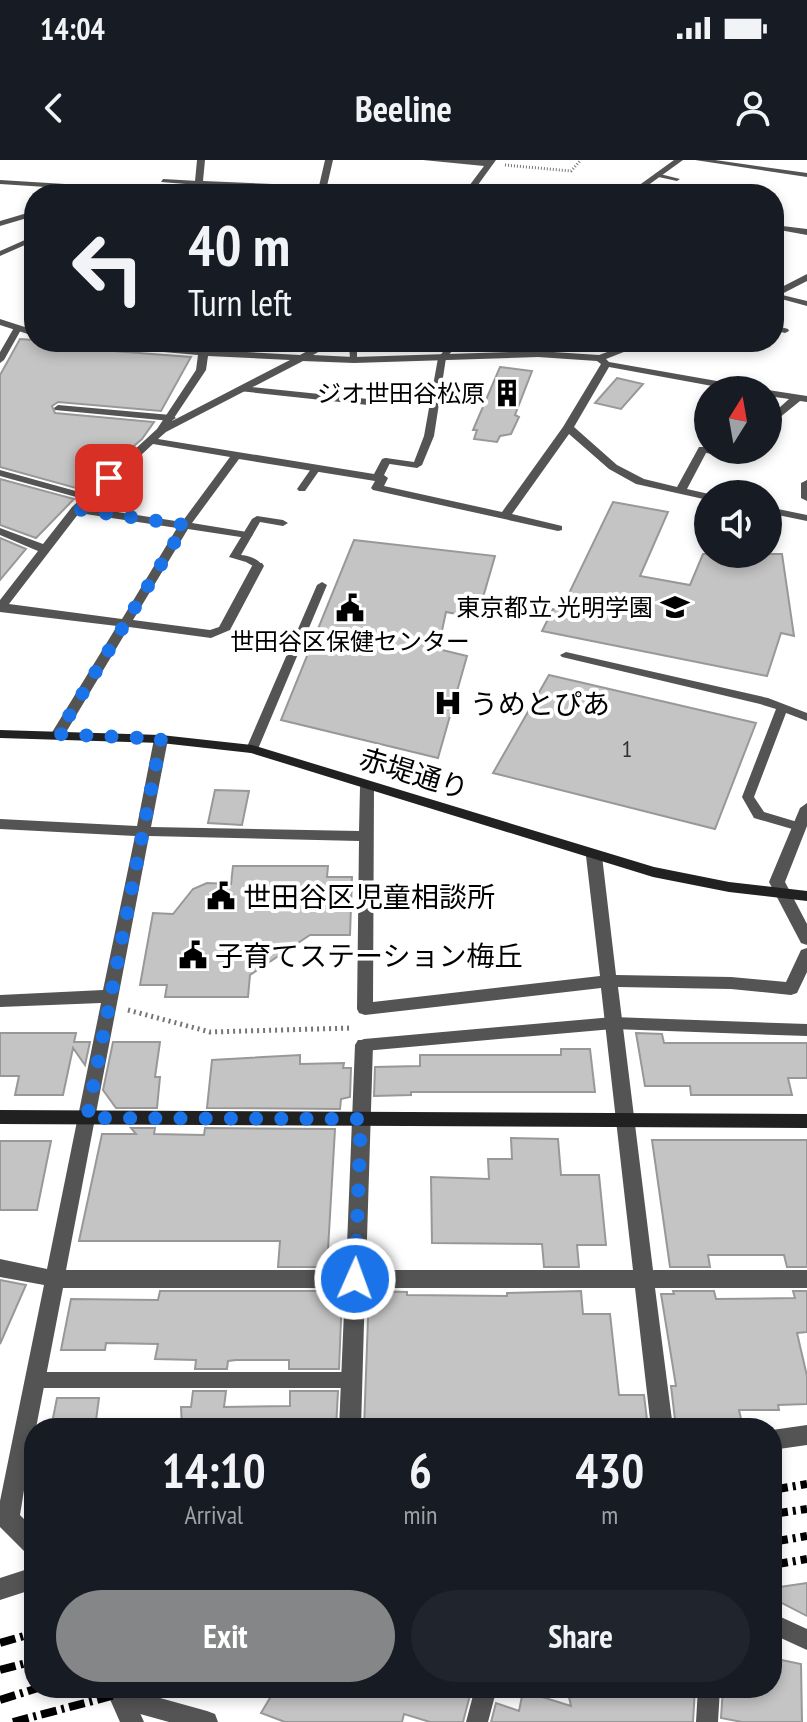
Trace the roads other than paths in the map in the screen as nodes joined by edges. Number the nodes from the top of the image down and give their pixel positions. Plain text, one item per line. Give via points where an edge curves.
1 (201, 160) edge
2 (329, 160) edge
3 (427, 160) edge
4 (679, 160) edge
5 (699, 160) edge
6 (490, 162) edge
7 (656, 175) junction
8 (807, 175) edge
9 (677, 179) dead end
10 (163, 181) dead end
11 (0, 182) edge
12 (198, 183) junction
13 (32, 184) edge
14 (214, 184) edge
15 (323, 184) edge
16 (475, 184) edge
17 (644, 184) edge
18 (11, 210) dead end
19 (24, 211) edge
20 (24, 216) edge
21 (0, 224) edge
22 (784, 229) edge
23 (807, 232) edge
24 (24, 243) edge
25 (0, 254) edge
26 (807, 277) edge
27 (784, 289) edge
28 (784, 296) edge
29 (807, 304) edge
30 (0, 322) edge
31 (18, 328) junction
32 (24, 330) edge
33 (203, 352) edge
34 (252, 352) edge
35 (310, 352) edge
36 (354, 352) edge
37 (447, 352) edge
38 (622, 352) edge
39 (300, 357) junction
40 (442, 358) junction
41 (0, 360) edge
42 (354, 360) junction
43 (603, 361) junction
44 (694, 379) edge
45 (242, 389) junction
46 (782, 395) edge
47 (802, 399) edge
48 (368, 402) dead end
49 (58, 408) dead end
50 (782, 414) edge
51 (171, 418) junction
52 (568, 428) junction
53 (161, 431) junction
54 (151, 441) junction
55 (236, 456) junction
56 (386, 461) joint
57 (695, 464) edge
58 (316, 468) junction
59 (0, 473) edge
60 (377, 478) junction
61 (807, 483) edge
62 (302, 489) dead end
63 (680, 491) junction
64 (694, 494) edge
65 (87, 497) junction
66 (807, 498) edge
67 (76, 509) junction
68 (782, 513) edge
69 (505, 516) junction
70 (807, 518) edge
71 (283, 523) dead end
72 (185, 525) junction
73 (558, 528) dead end
74 (0, 531) edge
75 (247, 535) junction
76 (44, 549) junction
77 (258, 566) joint
78 (322, 585) dead end
79 (0, 607) edge
80 (126, 622) junction
81 (566, 655) dead end
82 (782, 708) junction
83 (807, 717) edge
84 (0, 734) edge
85 (58, 734) junction
86 (161, 739) junction
87 (252, 749) junction
88 (367, 787) junction
89 (807, 808) edge
90 (0, 824) edge
91 (799, 827) junction
92 (143, 831) junction
93 (366, 836) junction
94 (594, 856) junction
95 (784, 894) junction
96 (807, 896) edge
97 (807, 939) edge
98 (807, 954) edge
99 (608, 981) junction
100 (111, 996) junction
101 (0, 1001) edge
102 (613, 1023) junction
103 (807, 1030) edge
104 (364, 1045) joint
105 (0, 1117) edge
106 (87, 1118) junction
107 (361, 1119) junction
108 (625, 1120) junction
109 (807, 1121) edge
110 (0, 1268) edge
111 (55, 1279) junction
112 (355, 1279) junction
113 (644, 1279) junction
114 (807, 1279) edge
115 (35, 1380) junction
116 (352, 1380) junction
117 (26, 1418) edge
118 (350, 1418) edge
119 (661, 1418) edge
120 (24, 1428) edge
121 (807, 1435) edge
122 (782, 1439) edge
123 (4, 1514) edge
124 (24, 1535) edge
125 (24, 1581) edge
126 (0, 1589) edge
127 (782, 1628) edge
128 (807, 1640) edge
129 (122, 1698) edge
130 (135, 1698) edge
131 (483, 1698) edge
132 (708, 1698) edge
133 (132, 1722) edge
134 (207, 1722) edge
135 (477, 1722) edge
136 (707, 1722) edge

1 - 12 street
2 - 15 street
3 - 6 street
4 - 7 street
5 - 8 street
6 - 16 street
7 - 9 lane
7 - 17 street
10 - 12 lane
11 - 13 street
12 - 14 street
18 - 19 street
20 - 21 street
22 - 23 street
24 - 25 lane
26 - 27 street
28 - 29 lane
30 - 31 street
31 - 32 street
31 - 41 lane
33 - 51 street via 201,370
34 - 39 street
35 - 39 street
36 - 42 lane
37 - 40 lane
38 - 43 street
39 - 42 street
39 - 45 street
40 - 42 street
40 - 43 street via 538,354
40 - 56 lane via 429,436 417,465
43 - 44 street
43 - 52 street
45 - 48 lane
45 - 53 street
46 - 47 street
47 - 50 street
49 - 51 lane
51 - 53 street
52 - 63 street via 613,467 640,482
52 - 69 street
53 - 54 street
54 - 55 street
54 - 65 street
55 - 58 street
55 - 72 street
56 - 60 street
57 - 63 street
58 - 60 street
58 - 62 lane
59 - 65 lane
60 - 69 street via 382,478 377,488
61 - 66 street
63 - 64 street
65 - 67 street
67 - 72 street
67 - 76 street
68 - 70 street
69 - 73 street
71 - 75 lane via 257,519
72 - 75 street
72 - 80 street
74 - 76 street
75 - 77 lane via 234,557
76 - 79 street
77 - 80 street via 224,630 211,634
78 - 87 lane
79 - 80 street
80 - 85 street
81 - 82 lane
82 - 83 lane
82 - 91 lane via 748,797 759,815
84 - 85 street, 赤堤通り
85 - 86 street, 赤堤通り
86 - 87 street, 赤堤通り
86 - 92 street
87 - 88 street, 赤堤通り
88 - 93 street
88 - 94 street, 赤堤通り
89 - 91 street
90 - 92 street
91 - 95 street via 777,882
92 - 93 street
92 - 100 street
93 - 99 street via 365,1009
94 - 95 street, 赤堤通り via 691,881
94 - 99 street
95 - 96 street, 赤堤通り
95 - 97 street
98 - 99 street via 791,989
99 - 102 street
100 - 101 street
100 - 106 street
102 - 103 lane
102 - 104 lane
102 - 108 street
104 - 107 street
105 - 106 street
106 - 107 street
106 - 111 street
107 - 108 street
107 - 112 street
108 - 109 street
108 - 113 street
110 - 111 street
111 - 112 street
111 - 115 street
112 - 113 street
112 - 116 street
113 - 114 street
113 - 119 street
115 - 116 lane
115 - 117 street
116 - 118 street
120 - 123 street
121 - 122 street
123 - 124 street
125 - 126 street
127 - 128 lane
129 - 133 street
130 - 134 lane
131 - 135 lane
132 - 136 lane

